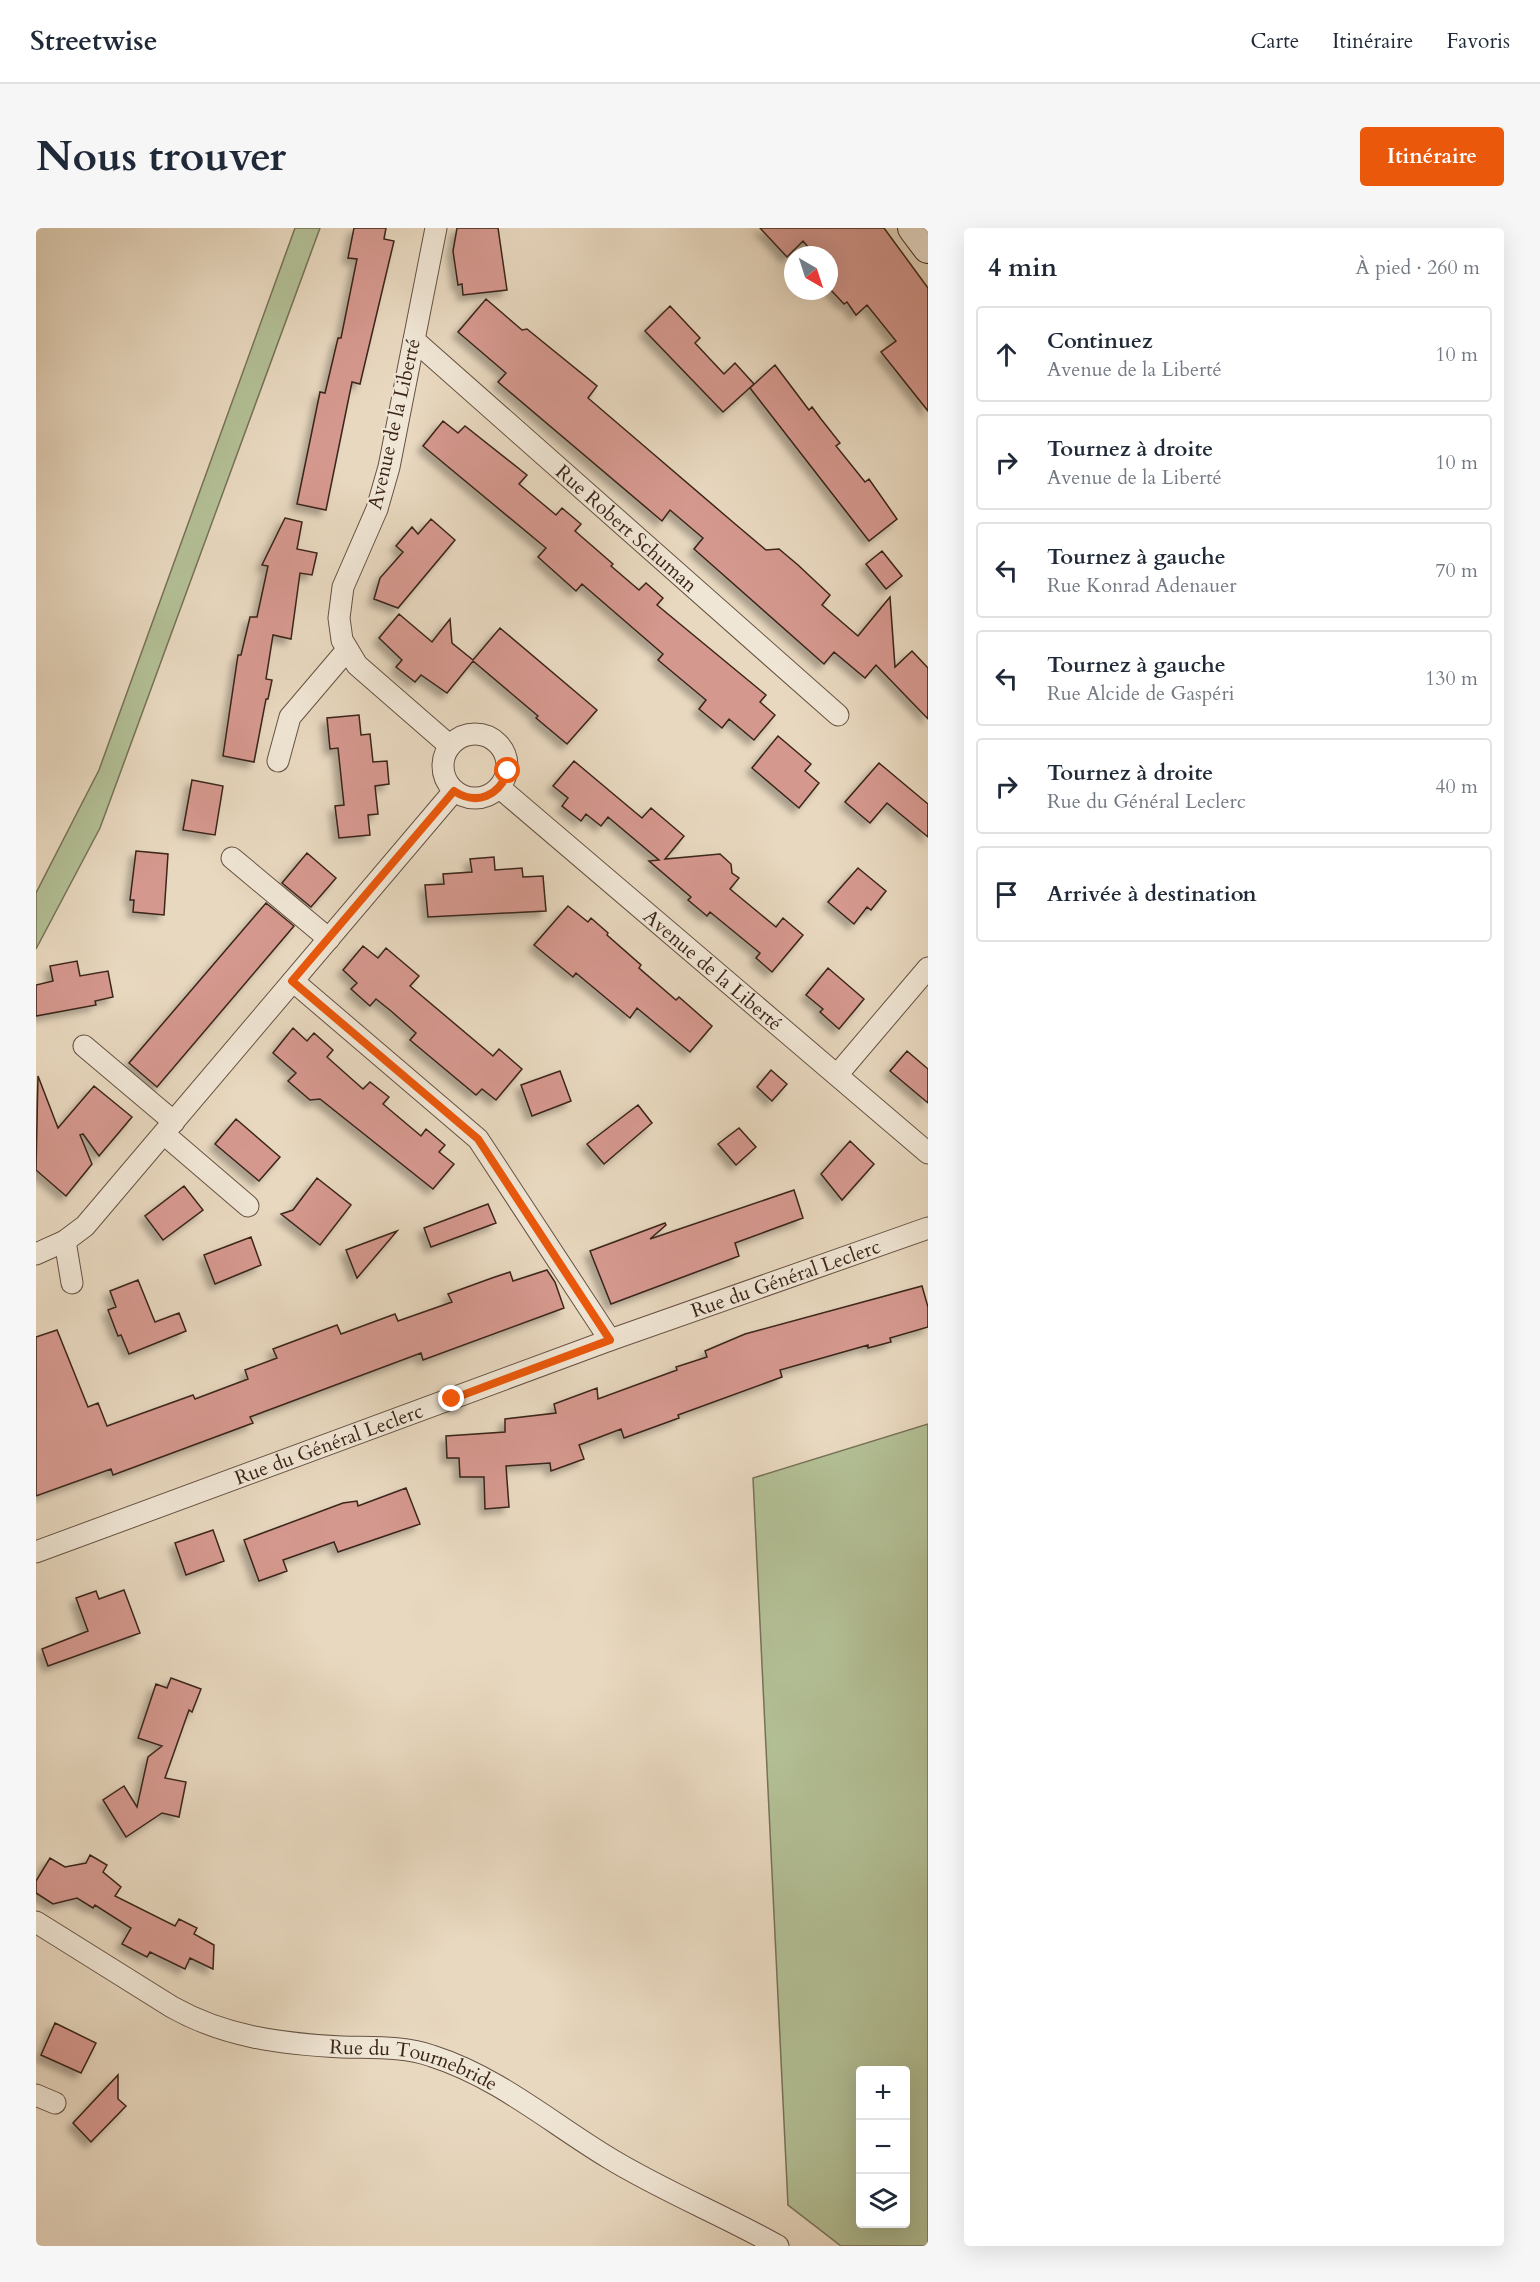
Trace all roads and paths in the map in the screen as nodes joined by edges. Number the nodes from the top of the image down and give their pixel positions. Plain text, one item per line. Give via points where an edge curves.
1 (436, 228) edge
2 (913, 228) edge
3 (928, 248) edge
4 (414, 340) junction
5 (347, 650) junction
6 (838, 716) dead end
7 (450, 746) junction
8 (278, 761) dead end
9 (500, 788) junction
10 (454, 791) junction
11 (232, 858) dead end
12 (329, 939) junction
13 (928, 968) edge
14 (292, 981) junction
15 (84, 1046) dead end
16 (837, 1075) junction
17 (169, 1128) junction
18 (928, 1153) edge
19 (248, 1206) dead end
20 (928, 1228) edge
21 (65, 1241) junction
22 (36, 1254) edge
23 (72, 1283) dead end
24 (610, 1340) junction
25 (36, 1552) edge
26 (36, 1922) edge
27 (778, 2246) edge

1 - 4 street, Avenue de la Liberté
2 - 3 main road
4 - 5 street, Avenue de la Liberté via 383,491 343,587 340,630
4 - 6 street, Rue Robert Schuman
5 - 7 street, Avenue de la Liberté via 370,679
5 - 8 street via 290,717
7 - 9 street via 465,735 475,734 500,745 508,771
7 - 10 street via 443,764
9 - 10 street via 477,799
9 - 16 street, Avenue de la Liberté
10 - 12 street
11 - 12 street
12 - 14 street
13 - 16 street
14 - 17 street
14 - 24 street via 478,1139
15 - 17 street
16 - 18 street, Avenue de la Liberté
17 - 19 street
17 - 21 street via 85,1227
20 - 24 street, Rue du Général Leclerc
21 - 22 street
21 - 23 street
24 - 25 street, Rue du Général Leclerc
26 - 27 street, Rue du Tournebride via 190,2018 234,2034 300,2045 410,2050 449,2061 519,2099 631,2171

